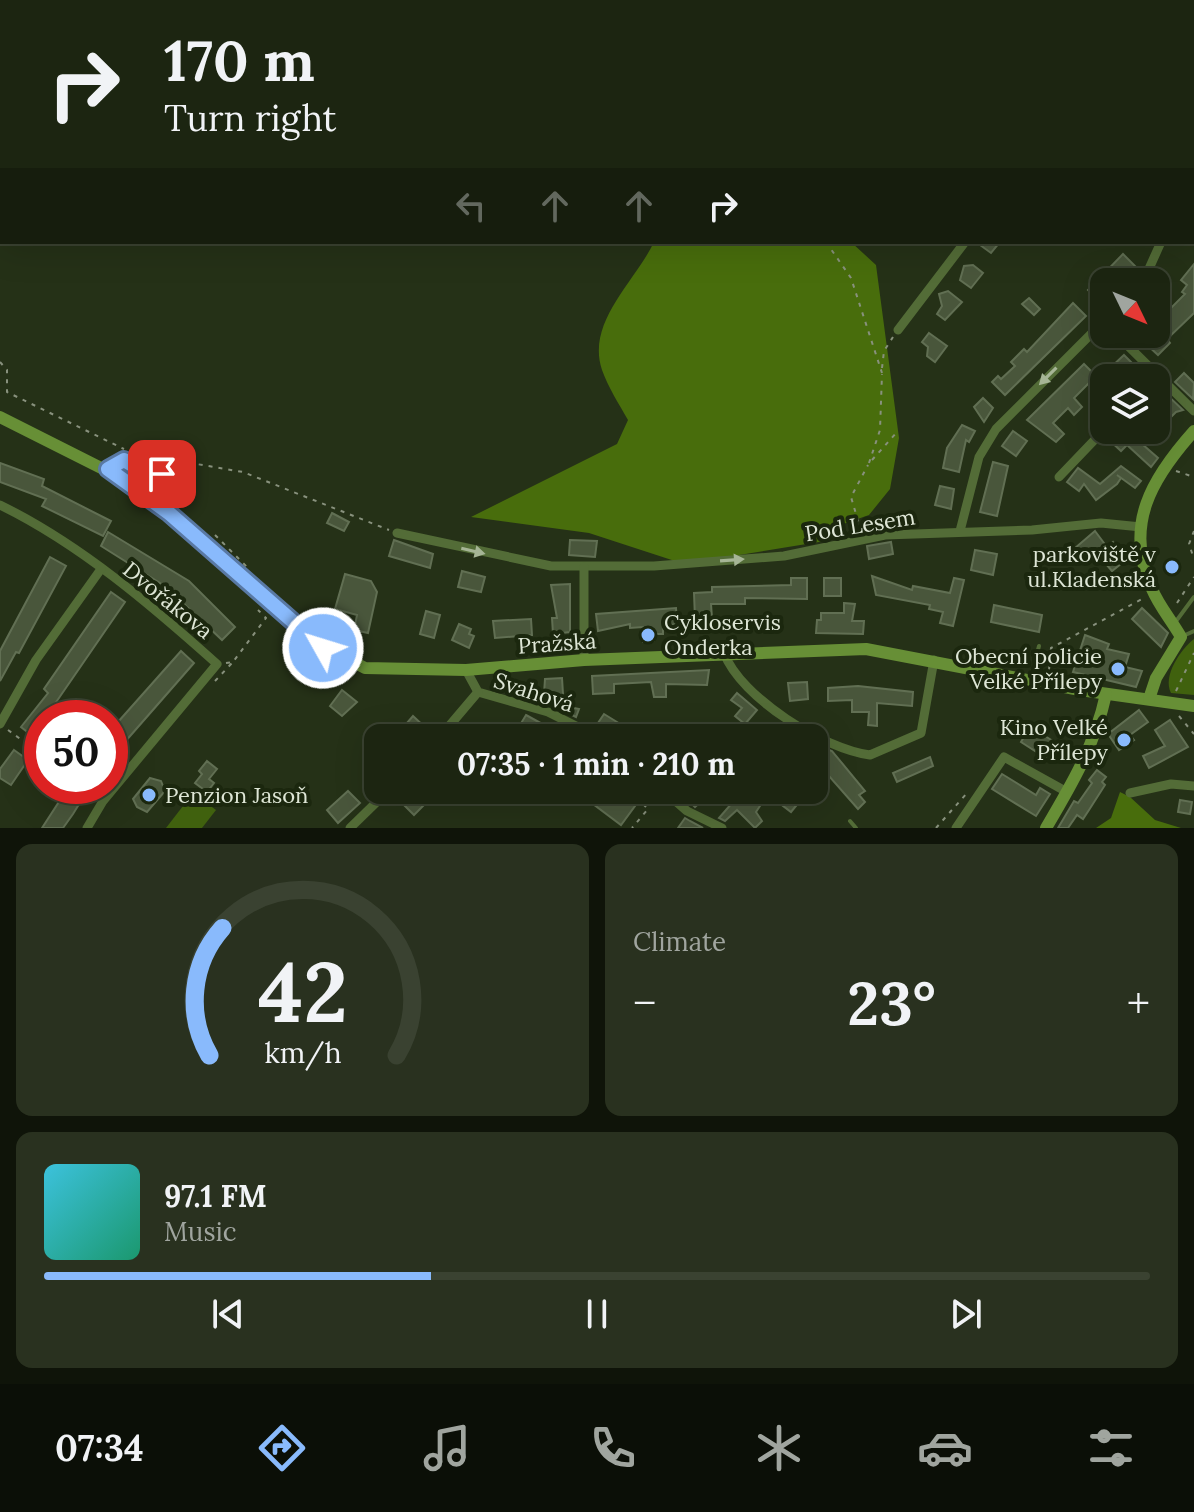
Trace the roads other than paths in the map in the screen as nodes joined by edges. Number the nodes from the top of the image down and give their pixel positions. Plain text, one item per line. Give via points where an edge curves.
1 (963, 244) edge
2 (1160, 244) edge
3 (1149, 268) edge
4 (898, 330) road end
5 (1090, 335) edge
6 (1129, 348) edge
7 (1144, 364) edge
8 (1170, 390) edge
9 (1194, 411) edge
10 (0, 417) edge
11 (1194, 431) edge
12 (1091, 444) edge
13 (112, 466) junction
14 (1059, 477) dead end
15 (0, 505) edge
16 (1141, 527) junction
17 (960, 531) junction
18 (397, 533) road end
19 (584, 567) junction
20 (101, 569) junction
21 (1194, 597) edge
22 (1174, 624) junction
23 (1194, 631) edge
24 (1181, 637) junction
25 (1039, 646) dead end
26 (724, 653) junction
27 (584, 660) junction
28 (934, 660) junction
29 (466, 670) junction
30 (1031, 680) junction
31 (478, 692) junction
32 (1106, 694) junction
33 (1149, 699) junction
34 (1194, 706) edge
35 (0, 724) edge
36 (451, 724) edge
37 (572, 724) edge
38 (1194, 786) edge
39 (1067, 792) junction
40 (1130, 793) dead end
41 (375, 804) edge
42 (679, 804) edge
43 (850, 821) dead end
44 (87, 828) edge
45 (350, 828) edge
46 (722, 828) edge
47 (856, 828) edge
48 (956, 828) edge
49 (1046, 828) edge

1 - 4 street
2 - 3 street
5 -> 17 street via 996,429 979,457
6 - 7 street
8 - 9 street
10 - 13 main road, Pražská
11 - 16 main road via 1155,479
12 - 14 street
13 - 13 lane via 128,461 155,477 173,460 132,454
13 - 29 main road, Pražská via 335,655 376,670
15 - 20 street, Dvořákova
16 - 17 street, Pod Lesem via 1101,523
16 - 22 main road via 1153,592
19 -> 17 street, Pod Lesem via 784,556 864,540
18 -> 19 street, Pod Lesem via 511,559
19 - 27 street
20 - 35 street via 36,660
20 - 44 street, Dvořákova via 217,664 103,801
21 - 22 lane
22 - 24 main road
23 - 24 lane
24 - 33 main road
25 - 30 lane
26 - 27 main road, Pražská
26 - 28 main road, Pražská via 866,649
26 - 28 street via 734,673 779,713 811,733 870,755 921,733
27 - 29 main road, Pražská
28 - 30 main road, Pražská
29 - 31 street, Svahová
30 - 32 main road, Pražská
31 - 36 street
31 - 37 street, Svahová
32 - 33 main road, Pražská
32 - 39 main road via 1096,736
33 - 34 main road, Pražská
38 - 40 street via 1171,784
39 - 48 street via 1004,757
39 - 49 main road
41 - 45 street
42 - 46 street
43 - 47 lane

